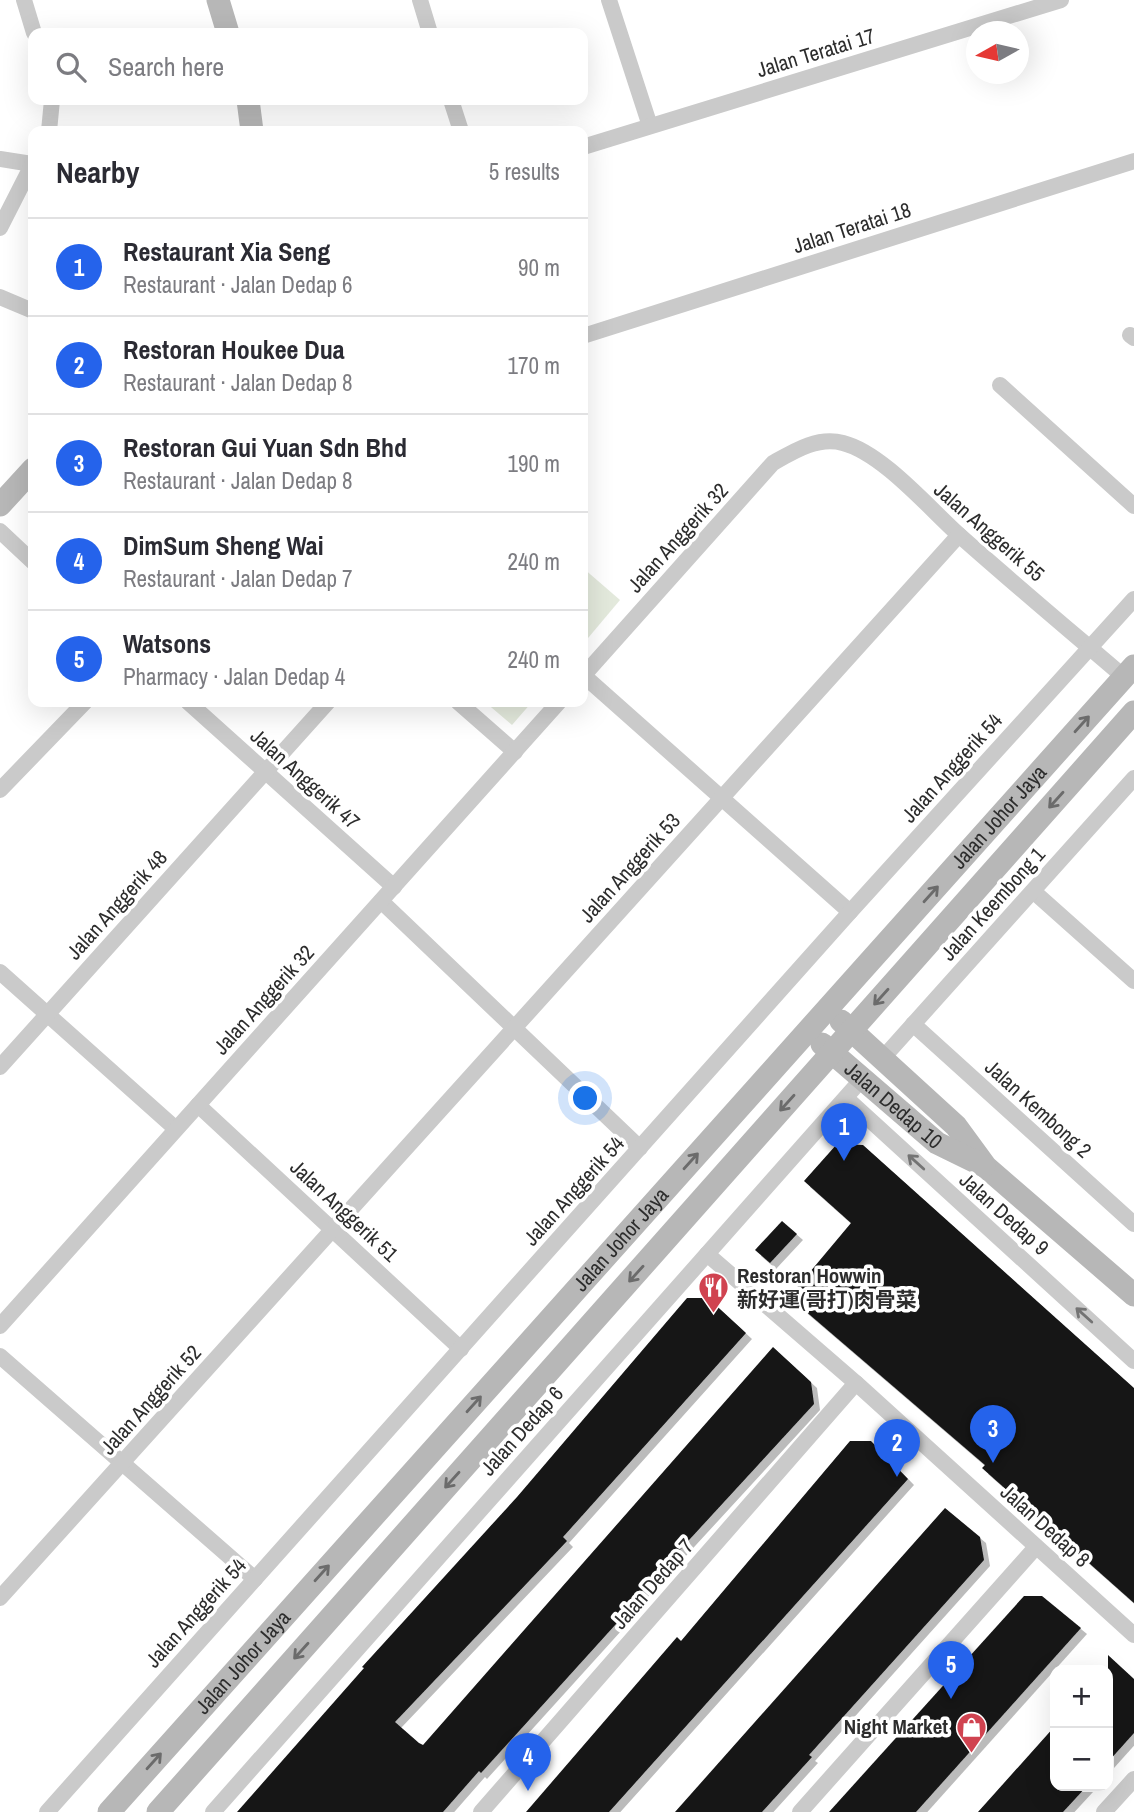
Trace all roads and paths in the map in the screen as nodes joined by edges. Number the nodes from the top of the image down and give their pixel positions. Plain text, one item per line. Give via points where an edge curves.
1 (24, 0) edge
2 (218, 0) edge
3 (419, 0) edge
4 (609, 0) edge
5 (1061, 0) edge
6 (32, 28) edge
7 (226, 28) edge
8 (428, 28) edge
9 (52, 105) edge
10 (249, 105) edge
11 (453, 105) edge
12 (50, 126) edge
13 (251, 126) edge
14 (459, 126) edge
15 (650, 126) junction
16 (588, 145) edge
17 (0, 159) edge
18 (1134, 161) edge
19 (28, 162) edge
20 (28, 173) edge
21 (0, 228) edge
22 (0, 297) edge
23 (28, 308) edge
24 (588, 334) edge
25 (1000, 385) dead end
26 (816, 442) joint
27 (28, 474) edge
28 (0, 505) edge
29 (1134, 506) edge
30 (0, 531) edge
31 (959, 535) junction
32 (28, 557) edge
33 (1134, 599) edge
34 (1090, 647) junction
35 (588, 670) edge
36 (1129, 672) edge
37 (588, 680) edge
38 (80, 707) edge
39 (194, 707) edge
40 (324, 707) edge
41 (464, 707) edge
42 (555, 707) edge
43 (1134, 712) edge
44 (515, 752) junction
45 (265, 772) junction
46 (1134, 778) edge
47 (0, 790) edge
48 (722, 798) junction
49 (394, 887) junction
50 (1033, 891) junction
51 (381, 901) junction
52 (850, 912) junction
53 (0, 972) edge
54 (1134, 981) edge
55 (827, 1009) junction
56 (47, 1014) junction
57 (913, 1024) junction
58 (514, 1028) junction
59 (808, 1031) junction
60 (851, 1031) junction
61 (832, 1052) junction
62 (882, 1059) junction
63 (0, 1066) edge
64 (863, 1079) junction
65 (846, 1098) junction
66 (198, 1105) junction
67 (176, 1129) junction
68 (640, 1148) junction
69 (986, 1167) junction
70 (1134, 1224) edge
71 (332, 1229) junction
72 (707, 1254) junction
73 (1134, 1295) edge
74 (0, 1326) edge
75 (461, 1349) junction
76 (0, 1356) edge
77 (1134, 1361) edge
78 (856, 1383) junction
79 (122, 1462) junction
80 (1036, 1547) junction
81 (255, 1578) junction
82 (0, 1598) edge
83 (1134, 1635) edge
84 (1134, 1779) edge
85 (47, 1812) edge
86 (109, 1812) edge
87 (158, 1812) edge
88 (213, 1812) edge
89 (481, 1812) edge
90 (800, 1812) edge
91 (1104, 1812) edge

1 - 6 street
2 - 7 main road
3 - 8 street
4 - 15 street
5 - 15 street, Jalan Teratai 17
9 - 12 street
10 - 13 main road
11 - 14 street
15 - 16 street, Jalan Teratai 17
17 - 19 street
18 - 24 street, Jalan Teratai 18
20 - 21 street
22 - 23 street
25 - 29 street
26 - 31 street, Jalan Anggerik 55 via 841,442 864,451
26 - 35 street, Jalan Anggerik 32 via 773,463
27 - 28 main road
30 - 32 street
31 - 34 street, Jalan Anggerik 55
31 - 48 street, Jalan Anggerik 53
33 - 34 street, Jalan Anggerik 54
34 - 36 street, Jalan Anggerik 55
34 - 52 street, Jalan Anggerik 54
55 -> 36 main road, Jalan Johor Jaya
37 - 48 street
38 - 47 street
39 - 45 street, Jalan Anggerik 47
40 - 45 street, Jalan Anggerik 48
41 - 44 street
42 - 44 street, Jalan Anggerik 32
43 -> 60 main road, Jalan Johor Jaya
44 - 49 street, Jalan Anggerik 32
45 - 49 street, Jalan Anggerik 47
45 - 56 street, Jalan Anggerik 48
46 - 50 street, Jalan Keembong 1
48 - 52 street
48 - 58 street, Jalan Anggerik 53
49 - 51 street, Jalan Anggerik 32
50 - 54 street
50 - 57 street, Jalan Keembong 1
51 - 58 street
51 - 66 street, Jalan Anggerik 32
52 - 68 street, Jalan Anggerik 54
53 - 56 street
55 - 59 main road, Jalan Johor Jaya
55 - 60 main road, Jalan Dedap 10
56 - 63 street, Jalan Anggerik 48
56 - 67 street
57 - 62 street, Jalan Keembong 1
57 - 70 street, Jalan Kembong 2
58 - 68 street
58 - 71 street, Jalan Anggerik 53
59 - 61 main road, Jalan Dedap 10
86 -> 59 main road, Jalan Johor Jaya
60 - 61 main road, Jalan Johor Jaya
60 - 62 main road, Jalan Dedap 10
61 - 64 main road, Jalan Dedap 10
61 -> 87 main road, Jalan Johor Jaya
62 - 69 main road, Jalan Dedap 10 via 956,1126
64 - 65 street, Jalan Dedap 6
64 - 69 main road, Jalan Dedap 10 via 937,1143
65 - 72 street, Jalan Dedap 6
77 -> 65 street, Jalan Dedap 9
66 - 67 street, Jalan Anggerik 32
66 - 71 street, Jalan Anggerik 51
67 - 74 street, Jalan Anggerik 32
68 - 75 street, Jalan Anggerik 54
69 - 73 main road, Jalan Dedap 10
71 - 75 street, Jalan Anggerik 51
71 - 79 street, Jalan Anggerik 52
72 - 78 street, Jalan Dedap 8
72 - 88 street, Jalan Dedap 6
75 - 81 street, Jalan Anggerik 54
76 - 79 street
78 - 80 street, Jalan Dedap 8
78 - 89 street, Jalan Dedap 7
79 - 81 street
79 - 82 street, Jalan Anggerik 52
80 - 83 street, Jalan Dedap 8
80 - 90 street
81 - 85 street, Jalan Anggerik 54
84 - 91 street

